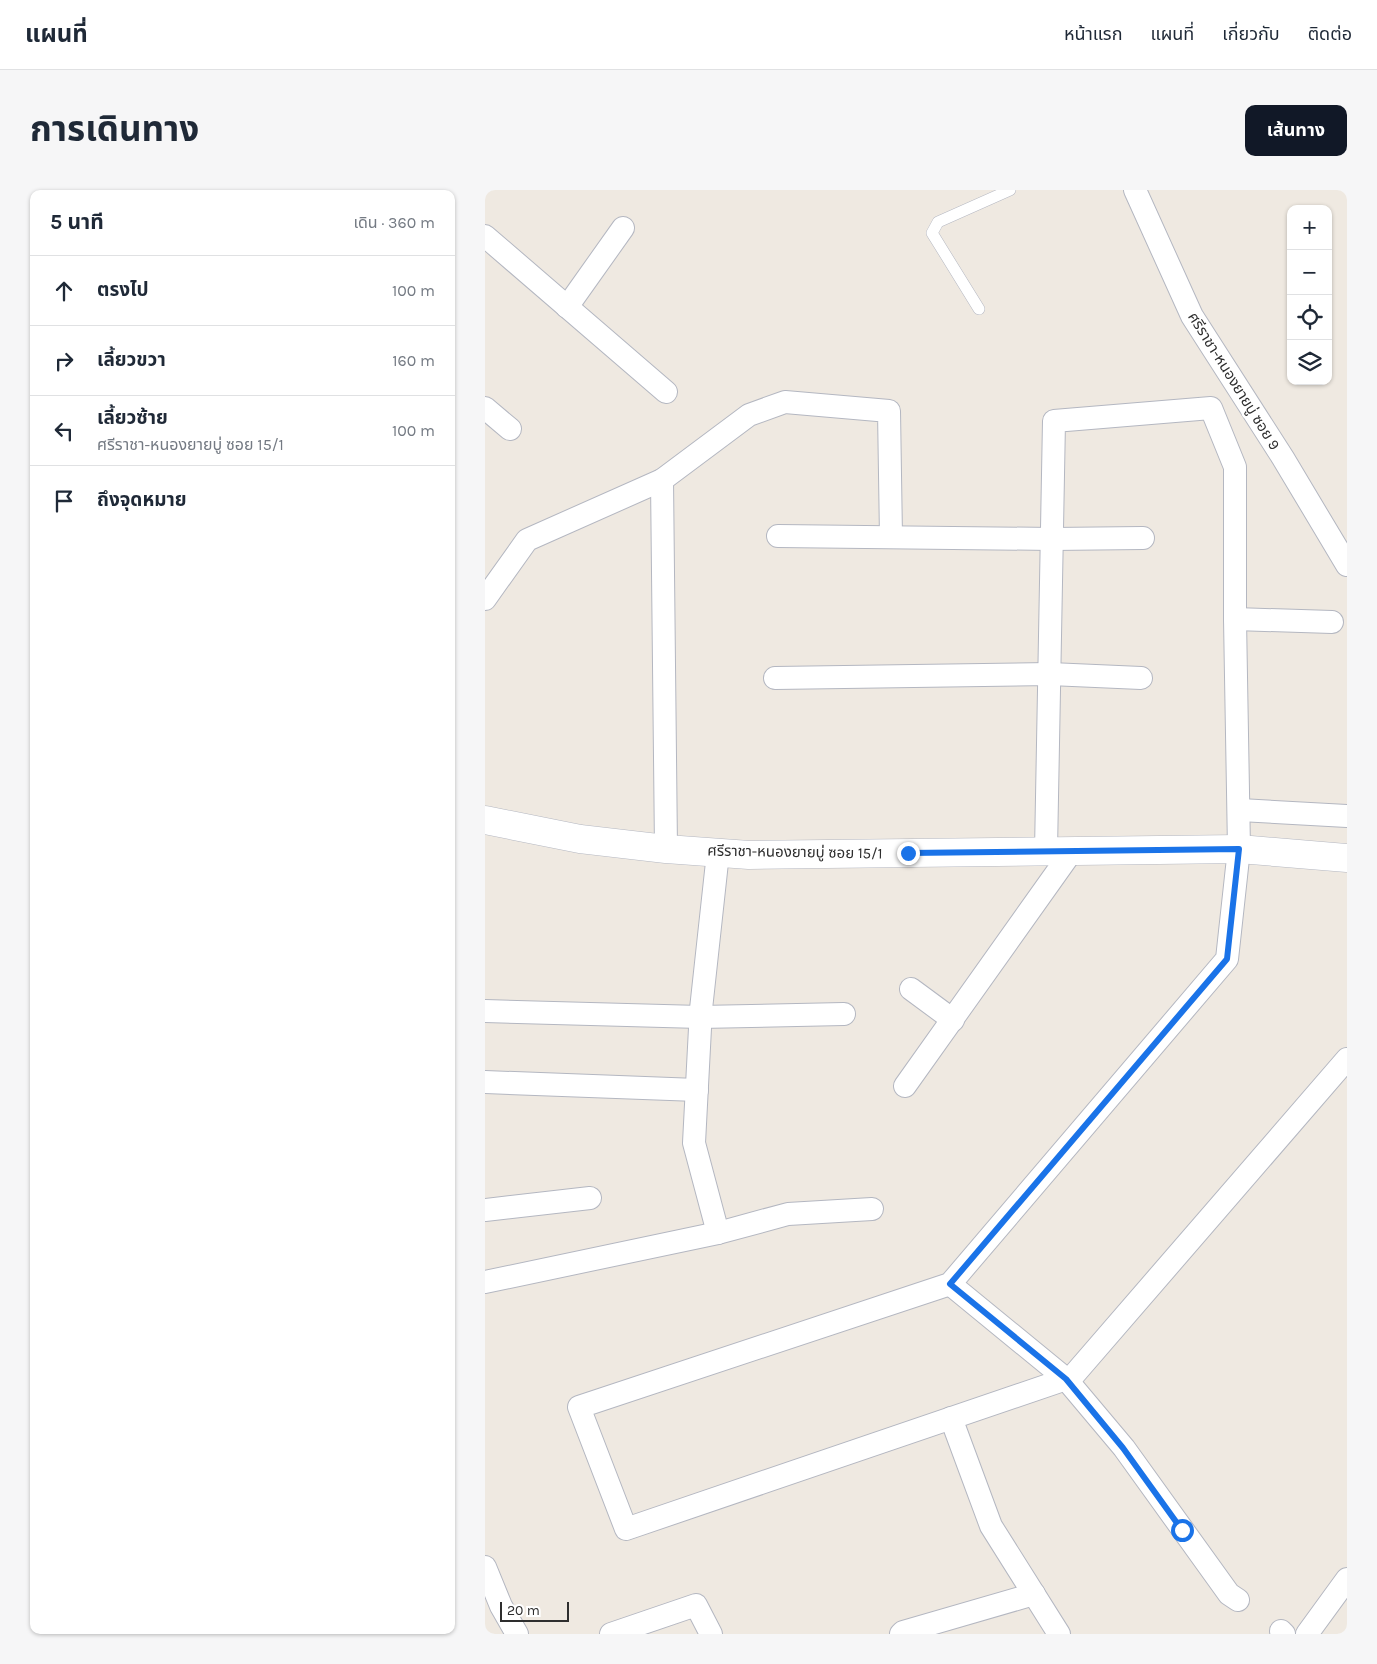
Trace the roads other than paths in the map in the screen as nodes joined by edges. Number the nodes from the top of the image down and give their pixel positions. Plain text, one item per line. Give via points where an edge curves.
1 (1010, 190) edge
2 (1135, 190) edge
3 (623, 228) dead end
4 (485, 236) edge
5 (567, 307) junction
6 (979, 309) dead end
7 (666, 392) dead end
8 (485, 408) edge
9 (510, 429) dead end
10 (661, 480) junction
11 (778, 536) dead end
12 (891, 537) junction
13 (1143, 538) dead end
14 (1052, 539) junction
15 (1347, 564) edge
16 (485, 599) edge
17 (1235, 619) junction
18 (1332, 622) dead end
19 (1050, 674) junction
20 (775, 678) dead end
21 (1141, 678) dead end
22 (1239, 810) junction
23 (1347, 816) edge
24 (485, 820) edge
25 (665, 849) junction
26 (1239, 849) junction
27 (1059, 851) junction
28 (718, 853) junction
29 (1347, 858) edge
30 (911, 989) dead end
31 (485, 1011) edge
32 (844, 1014) dead end
33 (700, 1017) junction
34 (953, 1020) junction
35 (1347, 1059) edge
36 (485, 1082) edge
37 (905, 1086) dead end
38 (697, 1090) junction
39 (591, 1198) dead end
40 (872, 1209) dead end
41 (485, 1210) edge
42 (718, 1233) junction
43 (485, 1282) edge
44 (950, 1284) junction
45 (1066, 1379) junction
46 (951, 1418) junction
47 (485, 1567) edge
48 (1347, 1579) edge
49 (1033, 1594) junction
50 (1238, 1600) dead end
51 (517, 1634) edge
52 (611, 1634) edge
53 (711, 1634) edge
54 (901, 1634) edge
55 (1059, 1634) edge
56 (1307, 1634) edge

1 - 6 lane via 938,222 932,233
2 - 15 street, ศรีราชา-หนองยายบู่ ซอย 9 via 1192,316
3 - 5 street
4 - 5 street
5 - 7 street
8 - 9 street
10 - 12 street via 749,415 785,402 889,411
10 - 16 street via 527,540
10 - 25 street
11 - 12 street
12 - 14 street
13 - 14 street
14 - 17 street via 1054,421 1211,408 1235,467
14 - 19 street
17 - 18 street
17 - 22 street
19 - 20 street
19 - 21 street
19 - 27 street
22 - 23 street
22 - 26 street
24 - 25 street, ศรีราชา-หนองยายบู่ ซอย 15/1 via 580,839
25 - 28 street, ศรีราชา-หนองยายบู่ ซอย 15/1
26 - 27 street, ศรีราชา-หนองยายบู่ ซอย 15/1
26 - 29 street, ศรีราชา-หนองยายบู่ ซอย 15/1
26 - 44 street via 1227,959
27 - 28 street, ศรีราชา-หนองยายบู่ ซอย 15/1
27 - 34 street
28 - 33 street
30 - 34 street
31 - 33 street
32 - 33 street
33 - 38 street
34 - 37 street
35 - 45 street via 1072,1377
36 - 38 street
38 - 42 street via 694,1143
39 - 41 street
40 - 42 street via 788,1214
42 - 43 street
44 - 45 street
44 - 46 street via 579,1407 626,1529
45 - 46 street
45 - 50 street via 1123,1448 1229,1594
46 - 49 street via 991,1526
47 - 51 street
48 - 56 street
49 - 54 street
49 - 55 street
52 - 53 street via 696,1605

